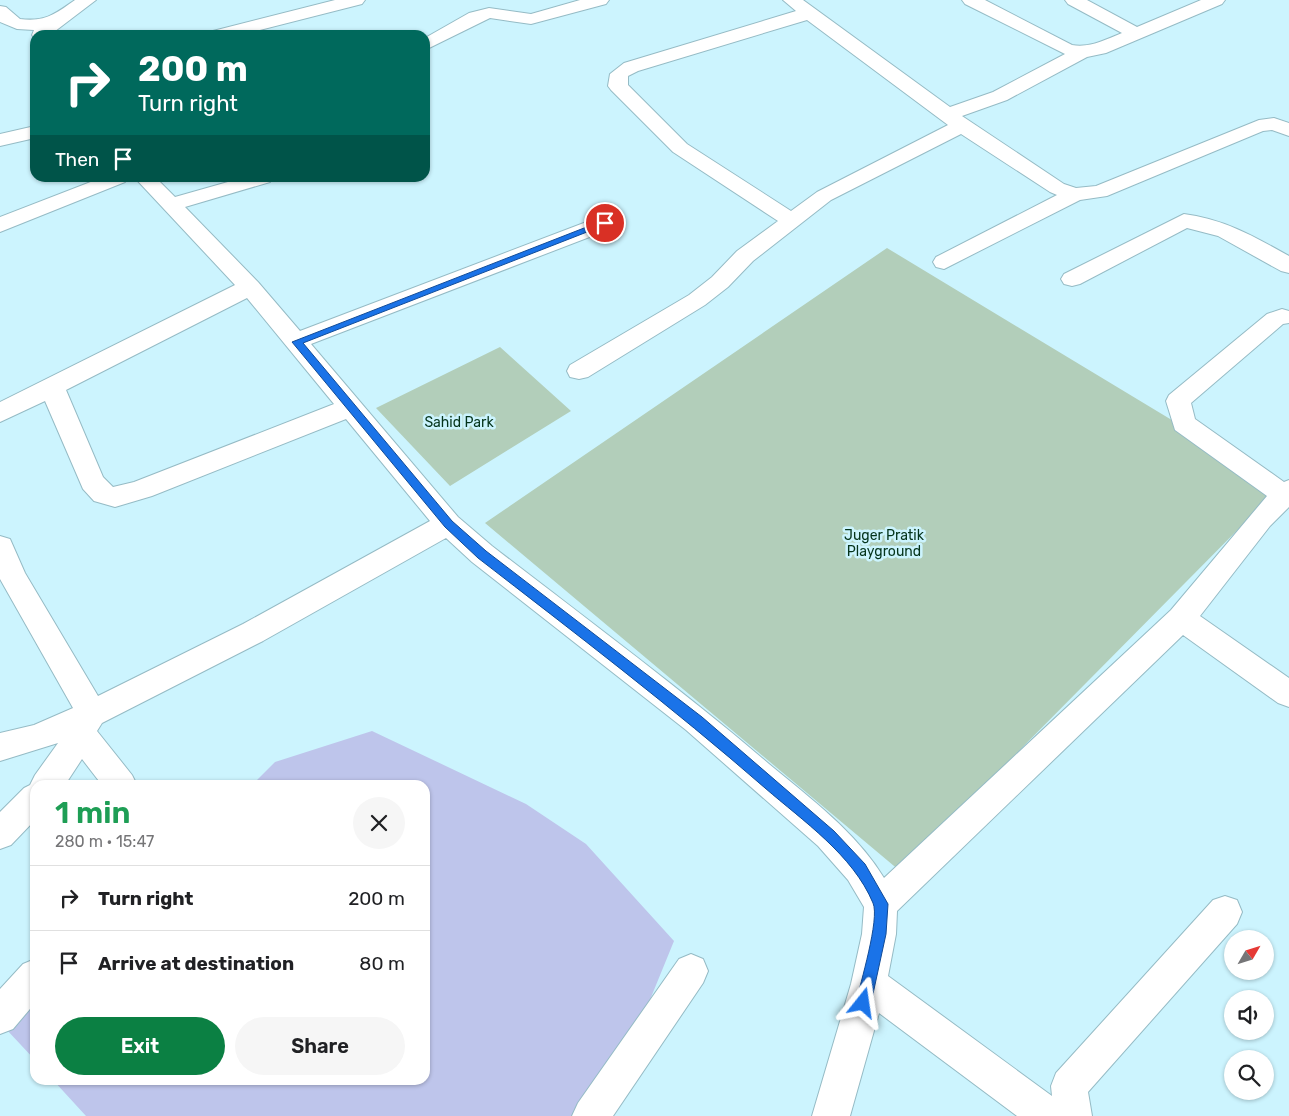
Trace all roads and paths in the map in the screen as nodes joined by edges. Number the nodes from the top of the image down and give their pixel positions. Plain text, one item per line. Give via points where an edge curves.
1 (87, 0) edge
2 (356, 0) edge
3 (600, 0) edge
4 (792, 0) edge
5 (971, 0) edge
6 (1074, 0) edge
7 (1216, 0) edge
8 (0, 11) edge
9 (810, 13) junction
10 (47, 29) edge
11 (239, 30) edge
12 (1135, 33) junction
13 (430, 42) edge
14 (1082, 52) junction
15 (954, 120) junction
16 (1289, 130) edge
17 (30, 133) edge
18 (0, 140) edge
19 (108, 182) edge
20 (149, 182) edge
21 (249, 182) edge
22 (1074, 194) junction
23 (171, 205) junction
24 (791, 220) junction
25 (605, 223) dead end
26 (0, 225) edge
27 (944, 262) dead end
28 (1289, 266) edge
29 (1072, 279) dead end
30 (250, 288) junction
31 (1287, 318) edge
32 (297, 342) junction
33 (579, 371) dead end
34 (52, 387) junction
35 (351, 407) junction
36 (0, 413) edge
37 (1286, 492) edge
38 (448, 524) junction
39 (0, 547) edge
40 (1181, 618) junction
41 (1289, 694) edge
42 (86, 723) junction
43 (0, 747) edge
44 (50, 780) edge
45 (118, 780) edge
46 (30, 803) edge
47 (0, 834) edge
48 (881, 904) junction
49 (1225, 912) dead end
50 (691, 971) dead end
51 (30, 982) edge
52 (869, 984) junction
53 (0, 1016) edge
54 (591, 1116) edge
55 (831, 1116) edge
56 (1048, 1116) edge
57 (1073, 1116) edge

1 - 10 street
2 - 11 street
3 - 13 street via 531,19 489,14 475,17
4 - 9 street
5 - 14 street via 1067,49
6 - 12 street
7 - 12 street
8 - 10 street via 11,24
9 - 15 street
9 - 24 street via 631,67 619,74 618,86 680,148
12 - 14 street via 1099,50
14 - 15 street
15 - 22 street via 1057,188
15 - 24 street via 824,196
16 - 22 street via 1274,124 1259,126 1100,192
17 - 18 street
19 - 26 street
20 - 23 street
21 - 23 street
22 - 27 street
23 - 30 street
24 - 33 street via 745,256 698,300
25 - 32 street
28 - 29 street via 1217,226 1184,221
30 - 32 street
30 - 34 street
31 - 37 street via 1275,319 1178,401 1184,424
32 - 35 street
34 - 35 street via 92,482 102,495 112,498 143,489
34 - 36 street
35 - 38 street
37 - 40 street
38 - 42 street via 299,610
38 - 48 street via 697,721 829,835 860,868
39 - 42 street
40 - 41 street
40 - 48 street
42 - 43 street
42 - 44 street
42 - 45 street
46 - 47 street
48 - 52 street
49 - 57 street via 1069,1086
50 - 54 street
51 - 53 street
52 - 55 street
52 - 56 street

